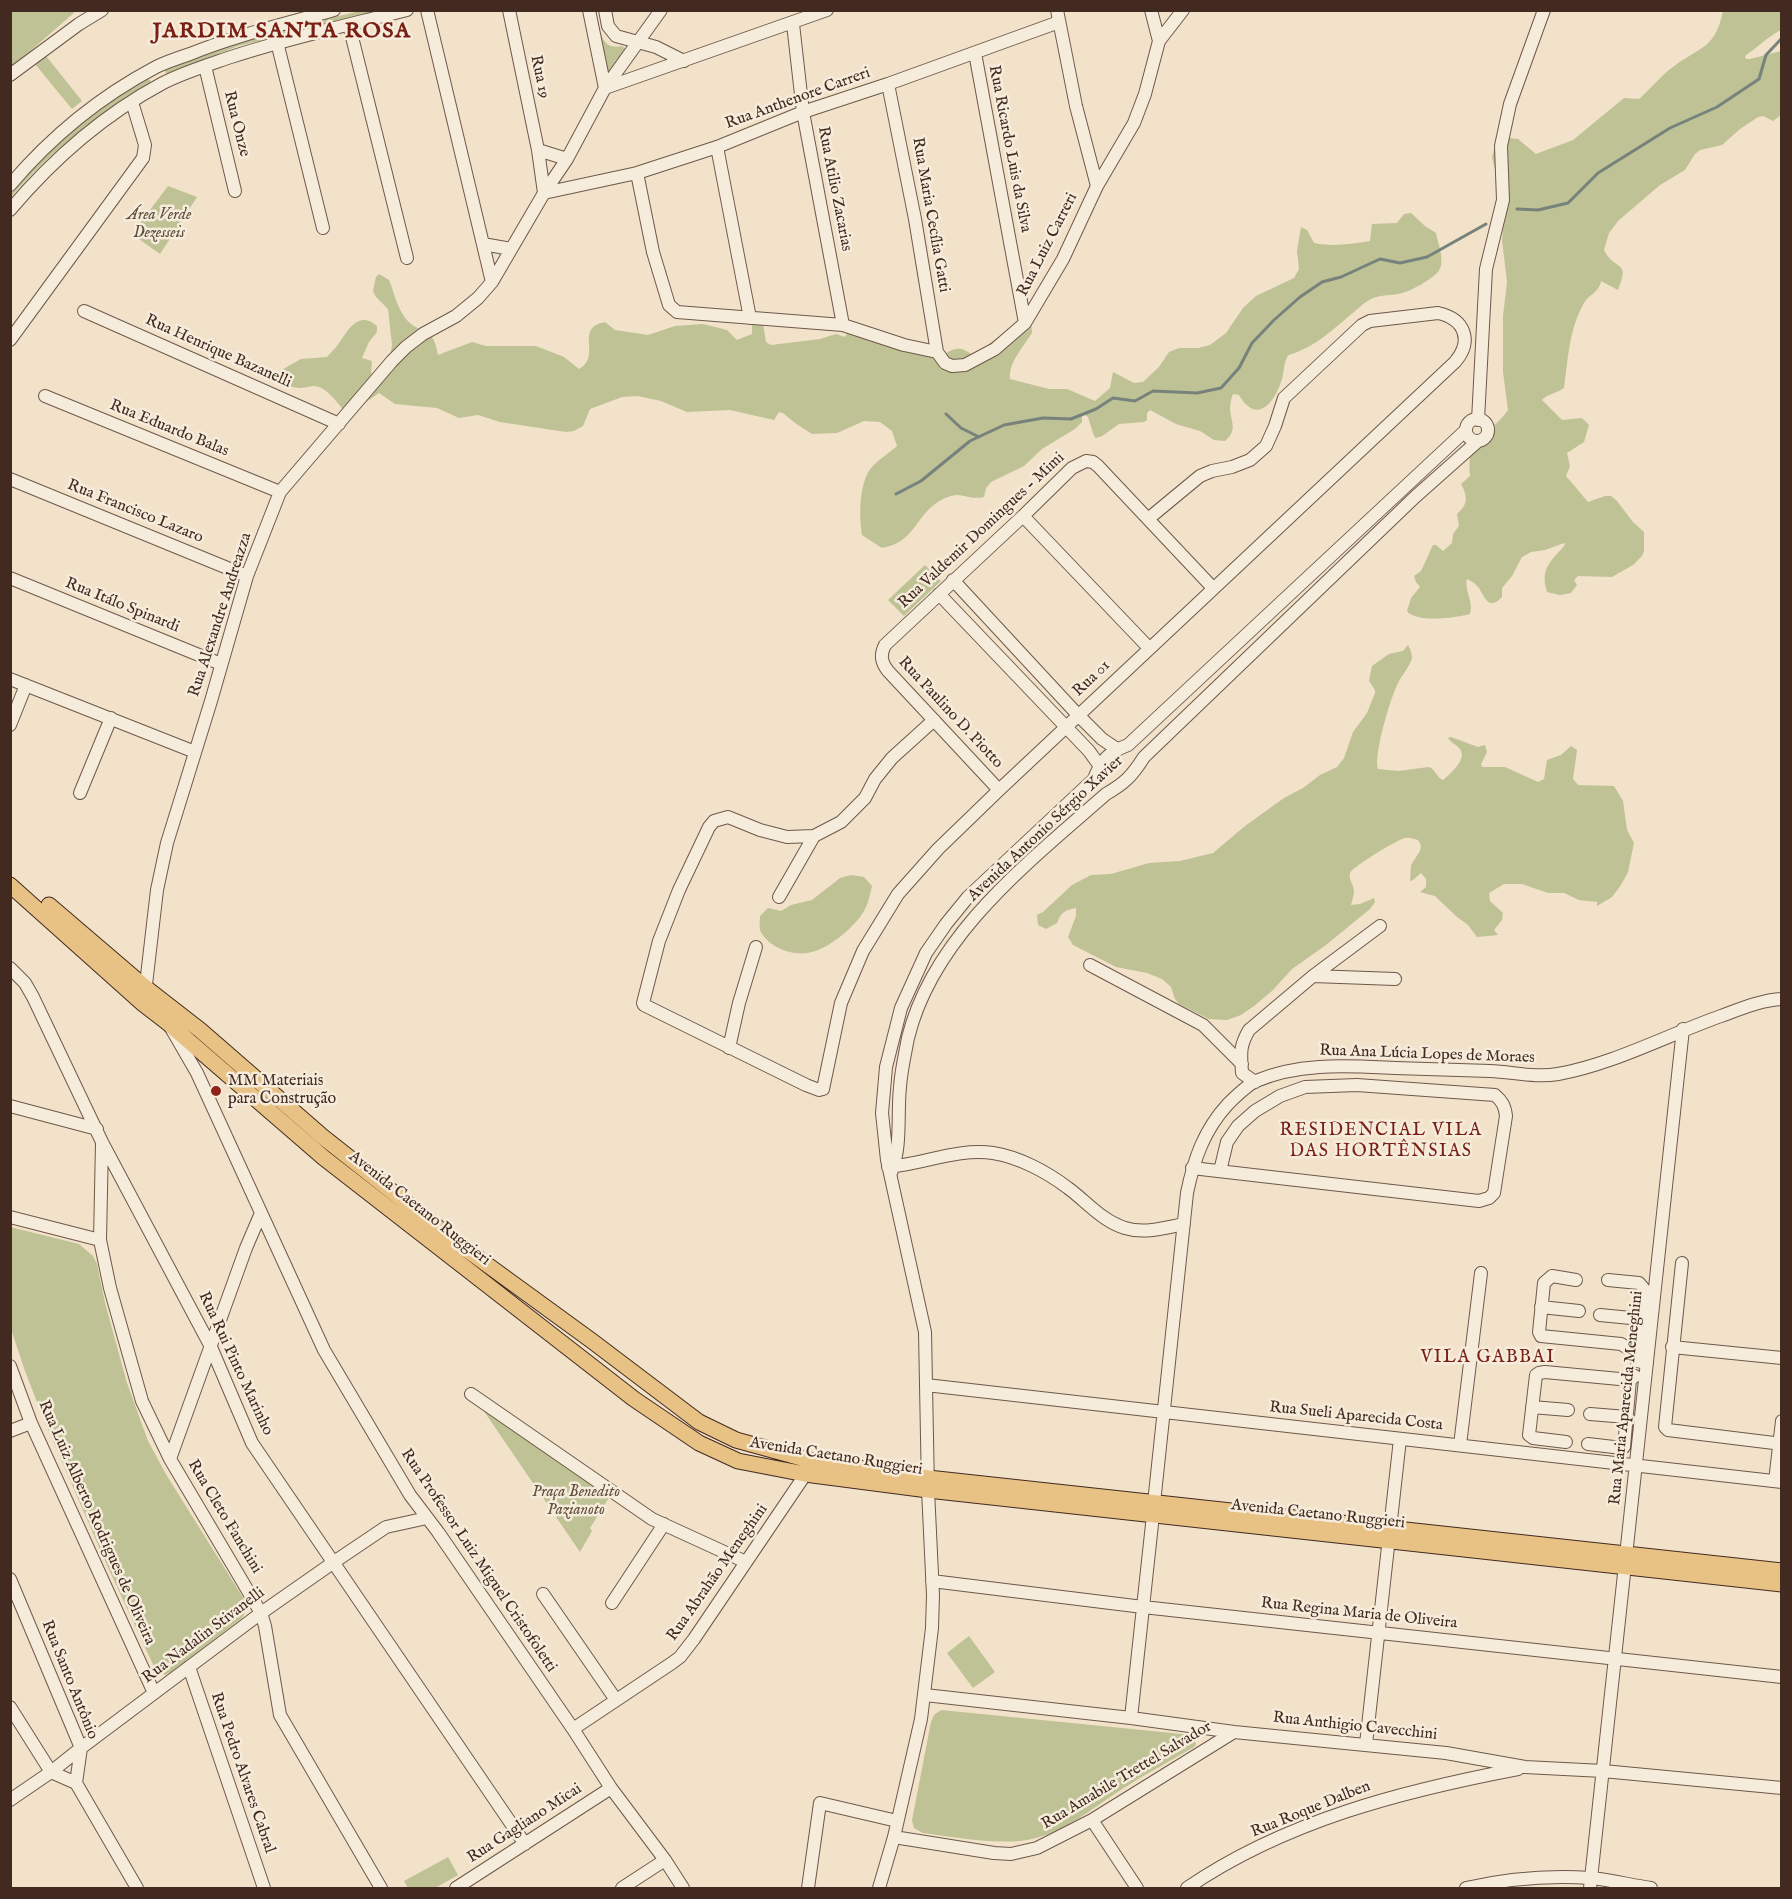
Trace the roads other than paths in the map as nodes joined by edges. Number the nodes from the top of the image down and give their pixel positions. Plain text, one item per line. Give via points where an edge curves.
1 (102, 10) edge
2 (334, 10) edge
3 (407, 10) edge
4 (427, 10) edge
5 (509, 10) edge
6 (589, 10) edge
7 (605, 10) edge
8 (661, 10) edge
9 (827, 10) edge
10 (1151, 10) edge
11 (1183, 10) edge
12 (1544, 10) edge
13 (299, 15) edge
14 (1058, 16) edge
15 (793, 24) junction
16 (350, 25) junction
17 (1158, 41) junction
18 (277, 42) junction
19 (639, 42) junction
20 (975, 53) junction
21 (684, 60) junction
22 (205, 66) junction
23 (157, 67) junction
24 (10, 75) edge
25 (163, 84) junction
26 (888, 84) junction
27 (605, 88) junction
28 (132, 102) junction
29 (803, 112) junction
30 (717, 147) junction
31 (538, 150) junction
32 (567, 159) junction
33 (637, 172) junction
34 (10, 185) edge
35 (1097, 186) junction
36 (236, 191) dead end
37 (544, 193) junction
38 (10, 210) edge
39 (323, 228) dead end
40 (483, 244) junction
41 (511, 249) junction
42 (407, 258) dead end
43 (492, 282) junction
44 (84, 311) dead end
45 (750, 318) junction
46 (1025, 323) junction
47 (843, 325) junction
48 (10, 340) edge
49 (938, 352) junction
50 (45, 396) dead end
51 (1478, 420) junction
52 (339, 424) junction
53 (1466, 430) junction
54 (1478, 441) junction
55 (10, 479) edge
56 (280, 492) junction
57 (1023, 516) junction
58 (1148, 519) junction
59 (247, 576) junction
60 (10, 578) edge
61 (953, 580) junction
62 (1213, 588) junction
63 (939, 594) junction
64 (1149, 648) junction
65 (881, 657) joint
66 (221, 664) junction
67 (10, 679) edge
68 (26, 685) junction
69 (1078, 715) junction
70 (111, 718) junction
71 (934, 720) junction
72 (10, 725) edge
73 (1065, 727) junction
74 (1123, 747) junction
75 (195, 752) junction
76 (1144, 757) junction
77 (1099, 765) junction
78 (1094, 779) junction
79 (999, 790) junction
80 (80, 793) dead end
81 (1106, 794) junction
82 (814, 836) junction
83 (10, 871) edge
84 (10, 885) edge
85 (779, 897) dead end
86 (1380, 926) dead end
87 (756, 947) dead end
88 (1090, 965) dead end
89 (10, 968) edge
90 (1313, 976) junction
91 (1395, 979) dead end
92 (144, 995) junction
93 (1782, 999) edge
94 (168, 1023) junction
95 (1683, 1029) junction
96 (200, 1030) junction
97 (196, 1047) junction
98 (729, 1048) junction
99 (1242, 1064) junction
100 (197, 1073) junction
101 (1255, 1082) junction
102 (10, 1106) edge
103 (97, 1129) junction
104 (102, 1142) junction
105 (1192, 1168) junction
106 (891, 1169) junction
107 (1220, 1171) junction
108 (261, 1213) junction
109 (10, 1217) edge
110 (1184, 1224) junction
111 (100, 1240) junction
112 (1682, 1263) dead end
113 (1481, 1273) dead end
114 (1576, 1280) dead end
115 (1608, 1280) dead end
116 (1541, 1307) junction
117 (1579, 1311) dead end
118 (1600, 1315) dead end
119 (1641, 1319) junction
120 (211, 1347) junction
121 (1672, 1347) junction
122 (1782, 1358) edge
123 (1642, 1362) junction
124 (10, 1366) edge
125 (1646, 1376) junction
126 (1630, 1380) junction
127 (926, 1385) junction
128 (471, 1394) dead end
129 (1532, 1407) junction
130 (1568, 1410) dead end
131 (1164, 1412) junction
132 (1590, 1414) dead end
133 (1627, 1417) junction
134 (1782, 1421) edge
135 (31, 1423) junction
136 (10, 1431) edge
137 (1400, 1438) junction
138 (1566, 1442) dead end
139 (1588, 1444) dead end
140 (1780, 1444) edge
141 (1460, 1445) junction
142 (170, 1459) junction
143 (816, 1462) junction
144 (1636, 1467) junction
145 (805, 1474) junction
146 (1778, 1482) edge
147 (928, 1484) junction
148 (1154, 1509) junction
149 (427, 1518) junction
150 (664, 1524) junction
151 (1388, 1534) junction
152 (1626, 1561) junction
153 (333, 1562) junction
154 (746, 1562) junction
155 (1782, 1571) edge
156 (10, 1579) edge
157 (932, 1581) junction
158 (1782, 1584) edge
159 (543, 1594) dead end
160 (612, 1603) dead end
161 (1143, 1607) junction
162 (261, 1613) junction
163 (1378, 1632) junction
164 (1615, 1659) junction
165 (189, 1667) junction
166 (1782, 1677) edge
167 (154, 1693) junction
168 (925, 1695) junction
169 (616, 1700) junction
170 (10, 1707) edge
171 (1131, 1718) junction
172 (573, 1729) junction
173 (1234, 1732) junction
174 (1366, 1744) junction
175 (81, 1748) junction
176 (1525, 1767) junction
177 (1603, 1771) junction
178 (51, 1772) junction
179 (76, 1783) junction
180 (611, 1788) junction
181 (1782, 1788) edge
182 (10, 1800) edge
183 (1092, 1820) junction
184 (897, 1821) junction
185 (894, 1838) junction
186 (525, 1844) junction
187 (665, 1860) junction
188 (1591, 1883) edge
189 (137, 1888) edge
190 (264, 1888) edge
191 (381, 1888) edge
192 (456, 1888) edge
193 (622, 1888) edge
194 (683, 1888) edge
195 (808, 1888) edge
196 (879, 1888) edge
197 (1137, 1888) edge
198 (1186, 1888) edge
199 (1467, 1888) edge
200 (1651, 1888) edge

1 - 24 street
2 - 13 street
3 - 16 street
4 - 40 street
5 - 31 street, Rua 19
6 - 27 street
7 - 19 street via 608,26 616,36
8 - 19 street, Rua Alexandre Andreazza
9 - 15 street
10 - 17 street
11 - 17 street, Rua Luiz Carreri
12 - 51 street via 1510,104 1501,146 1503,200 1486,269
13 - 23 street
14 - 20 street, Rua Anthenore Carreri
14 - 35 street
15 - 21 street
15 - 29 street, Rua Atilio Zacarias
16 - 18 street
16 - 42 street
17 - 35 street, Rua Luiz Carreri via 1134,123
18 - 22 street
18 - 39 street
19 - 21 street
19 - 27 street, Rua Alexandre Andreazza
20 - 26 street, Rua Anthenore Carreri
20 - 46 street, Rua Ricardo Luis da Silva
21 - 27 street
22 - 25 street
22 - 36 street, Rua Onze
23 - 25 street
23 - 34 street via 113,93 68,128
25 - 28 street
26 - 29 street, Rua Anthenore Carreri
26 - 49 street, Rua Maria Cecília Gatti
27 - 32 street, Rua Alexandre Andreazza
28 - 38 street via 70,148
28 - 48 street via 145,146 143,158
29 - 30 street, Rua Anthenore Carreri
29 - 47 street, Rua Atilio Zacarias
30 - 33 street, Rua Anthenore Carreri
30 - 45 street
31 - 32 street
31 - 37 street, Rua 19
32 - 37 street, Rua Alexandre Andreazza
33 - 37 street, Rua Anthenore Carreri
33 - 45 street, Rua Luiz Carreri via 653,252 672,310
35 - 46 street, Rua Luiz Carreri via 1063,259
37 - 41 street, Rua Alexandre Andreazza
40 - 41 street
40 - 43 street
41 - 43 street, Rua Alexandre Andreazza
43 - 52 street, Rua Alexandre Andreazza via 456,316 406,347
44 - 52 street, Rua Henrique Bazanelli
45 - 47 street, Rua Luiz Carreri
46 - 49 street, Rua Luiz Carreri via 994,349 965,365 945,363
47 - 49 street, Rua Luiz Carreri
50 - 56 street, Rua Eduardo Balas
51 - 53 street via 1472,421
51 - 54 street via 1487,431
52 - 56 street, Rua Alexandre Andreazza
53 - 54 street via 1469,438
53 - 74 street, Avenida Antonio Sérgio Xavier
54 - 76 street, Avenida Antonio Sérgio Xavier
55 - 59 street, Rua Francisco Lazaro
56 - 59 street, Rua Alexandre Andreazza
57 - 58 street, Rua Valdemir Domingues - Mimi via 1072,468 1086,461 1098,466
57 - 61 street, Rua Valdemir Domingues - Mimi
57 - 64 street
58 - 62 street, Rua Valdemir Domingues - Mimi
58 - 62 street, Rua 01 via 1200,476 1250,460 1266,446 1284,398 1362,325 1438,313 1455,319 1465,333 1463,349 1455,362
59 - 66 street, Rua Alexandre Andreazza
60 - 66 street, Rua Itálo Spinardi
61 - 63 street, Rua Valdemir Domingues - Mimi
61 - 69 street
62 - 64 street, Rua 01
63 - 65 street, Rua Valdemir Domingues - Mimi via 885,645
63 - 73 street
64 - 69 street, Rua 01
65 - 71 street, Rua Paulino D. Piotto via 888,671
66 - 75 street, Rua Alexandre Andreazza
67 - 68 street
68 - 70 street
68 - 72 street
69 - 73 street, Rua 01
69 - 74 street via 1102,739
70 - 75 street
70 - 80 street
71 - 79 street, Rua Paulino D. Piotto
71 - 82 street via 892,758 865,798 841,822
73 - 77 street
73 - 79 street, Rua 01
74 - 76 street via 1134,747
74 - 77 street, Avenida Antonio Sérgio Xavier
75 - 92 street, Rua Alexandre Andreazza via 157,890
76 - 81 street, Avenida Antonio Sérgio Xavier via 1127,781
77 - 78 street, Avenida Antonio Sérgio Xavier
78 - 81 street
78 - 106 street, Avenida Antonio Sérgio Xavier via 968,897 926,953 901,1008 886,1067 882,1113
79 - 98 street, Rua 01 via 898,894 863,951 841,1003 824,1087 819,1090
81 - 106 street, Avenida Antonio Sérgio Xavier via 988,902 953,943 928,985 909,1036
82 - 85 street
82 - 98 street via 787,837 735,818 714,821 679,890 659,941 643,1003
83 - 92 main road, Avenida Caetano Ruggieri
84 - 92 main road, Avenida Caetano Ruggieri
86 - 90 street
87 - 98 street
88 - 99 street via 1203,1025
89 - 103 street, Rua Rui Pinto Marinho via 33,997
90 - 91 street
90 - 99 street via 1249,1030 1242,1042
92 - 94 main road, Avenida Caetano Ruggieri
92 - 96 main road, Avenida Caetano Ruggieri
93 - 95 street, Rua Ana Lúcia Lopes de Moraes
94 - 97 main road, Avenida Caetano Ruggieri
94 - 100 street, Rua Professor Luiz Miguel Cristofoletti
95 - 101 street, Rua Ana Lúcia Lopes de Moraes via 1623,1054 1558,1074 1344,1065 1291,1071
95 - 123 street, Rua Maria Aparecida Meneghini
96 - 97 street, Rua Professor Luiz Miguel Cristofoletti
96 - 143 main road, Avenida Caetano Ruggieri via 324,1137 456,1242 699,1422 736,1440
97 - 100 street, Rua Professor Luiz Miguel Cristofoletti
97 - 145 main road, Avenida Caetano Ruggieri via 324,1158 634,1399 699,1443 738,1461
99 - 101 street via 1242,1073
100 - 108 street, Rua Professor Luiz Miguel Cristofoletti
101 - 105 street, Rua Ana Lúcia Lopes de Moraes via 1236,1096 1210,1127
102 - 103 street
103 - 104 street, Rua Rui Pinto Marinho
104 - 111 street, Rua Cleto Fanchini
104 - 120 street, Rua Rui Pinto Marinho
105 - 107 street
105 - 110 street, Rua Ana Lúcia Lopes de Moraes
106 - 110 street via 954,1154 992,1153 1025,1162 1125,1228 1150,1231
106 - 127 street via 925,1332
107 - 107 street via 1227,1142 1238,1126 1280,1096 1305,1087 1357,1085 1495,1095 1505,1108 1494,1193 1479,1201
108 - 120 street
108 - 149 street, Rua Professor Luiz Miguel Cristofoletti via 324,1350
109 - 111 street
110 - 131 street, Rua Ana Lúcia Lopes de Moraes
111 - 142 street, Rua Cleto Fanchini via 142,1401
112 - 121 street
113 - 141 street
114 - 116 street via 1551,1276 1547,1279
115 - 119 street via 1641,1285
116 - 117 street
116 - 123 street via 1541,1336 1621,1344
118 - 119 street
119 - 123 street
120 - 142 street
120 - 153 street, Rua Rui Pinto Marinho via 252,1443
121 - 122 street
121 - 140 street via 1666,1429
123 - 125 street, Rua Maria Aparecida Meneghini
124 - 135 street, Rua Luiz Alberto Rodrigues de Oliveira
125 - 126 street
125 - 144 street, Rua Maria Aparecida Meneghini
126 - 129 street via 1539,1373
126 - 133 street
127 - 131 street, Rua Sueli Aparecida Costa
127 - 147 street
128 - 150 street
129 - 130 street
129 - 138 street via 1529,1435
131 - 137 street, Rua Sueli Aparecida Costa
131 - 148 street, Rua Ana Lúcia Lopes de Moraes
132 - 133 street
133 - 139 street via 1624,1447
134 - 140 street
135 - 136 street
135 - 167 street, Rua Luiz Alberto Rodrigues de Oliveira
137 - 141 street, Rua Sueli Aparecida Costa
137 - 151 street
140 - 146 street
141 - 144 street, Rua Sueli Aparecida Costa
142 - 162 street, Rua Cleto Fanchini
143 - 145 street, Rua Abrahão Meneghini
143 - 147 main road, Avenida Caetano Ruggieri
144 - 146 street, Rua Sueli Aparecida Costa
144 - 152 street, Rua Maria Aparecida Meneghini
145 - 147 main road, Avenida Caetano Ruggieri
145 - 154 street, Rua Abrahão Meneghini
147 - 148 main road, Avenida Caetano Ruggieri
147 - 157 street
148 - 151 main road, Avenida Caetano Ruggieri
148 - 161 street, Rua Ana Lúcia Lopes de Moraes
149 - 153 street, Rua Nadalin Stivanelli via 386,1527
149 - 172 street, Rua Professor Luiz Miguel Cristofoletti
150 - 154 street
150 - 160 street
151 - 152 main road, Avenida Caetano Ruggieri
151 - 163 street
152 - 155 main road, Avenida Caetano Ruggieri
152 - 158 main road, Avenida Caetano Ruggieri
152 - 164 street, Rua Maria Aparecida Meneghini
153 - 162 street, Rua Nadalin Stivanelli
153 - 186 street, Rua Rui Pinto Marinho
154 - 169 street, Rua Abrahão Meneghini via 680,1657
156 - 175 street, Rua Santo Antônio
157 - 161 street, Rua Regina Maria de Oliveira
157 - 168 street
159 - 169 street
161 - 163 street, Rua Regina Maria de Oliveira
161 - 171 street, Rua Ana Lúcia Lopes de Moraes
162 - 165 street, Rua Nadalin Stivanelli
162 - 191 street, Rua Cleto Fanchini via 280,1715
163 - 164 street, Rua Regina Maria de Oliveira
163 - 174 street
164 - 166 street, Rua Regina Maria de Oliveira
164 - 177 street, Rua Maria Aparecida Meneghini
165 - 167 street, Rua Nadalin Stivanelli
165 - 190 street, Rua Pedro Alvares Cabral
167 - 175 street, Rua Nadalin Stivanelli
168 - 171 street, Rua Anthigio Cavecchini
168 - 184 street
169 - 172 street, Rua Abrahão Meneghini
170 - 178 street
171 - 173 street, Rua Anthigio Cavecchini
172 - 180 street, Rua Professor Luiz Miguel Cristofoletti
173 - 174 street, Rua Anthigio Cavecchini
173 - 183 street, Rua Amabile Trettel Salvador
174 - 176 street, Rua Anthigio Cavecchini
175 - 178 street, Rua Nadalin Stivanelli
175 - 179 street, Rua Santo Antônio
176 - 177 street, Rua Anthigio Cavecchini
176 - 198 street, Rua Roque Dalben via 1359,1806 1253,1851
177 - 181 street, Rua Anthigio Cavecchini
177 - 188 street, Rua Maria Aparecida Meneghini
178 - 179 street
178 - 182 street, Rua Nadalin Stivanelli
179 - 189 street
180 - 186 street, Rua Gagliano Micai
180 - 187 street, Rua Professor Luiz Miguel Cristofoletti
183 - 185 street, Rua Amabile Trettel Salvador via 1037,1848 1011,1854
183 - 197 street
184 - 185 street
184 - 195 street via 820,1803
185 - 196 street
186 - 192 street, Rua Gagliano Micai
187 - 193 street
187 - 194 street, Rua Professor Luiz Miguel Cristofoletti
188 - 199 street via 1534,1879
188 - 200 street

